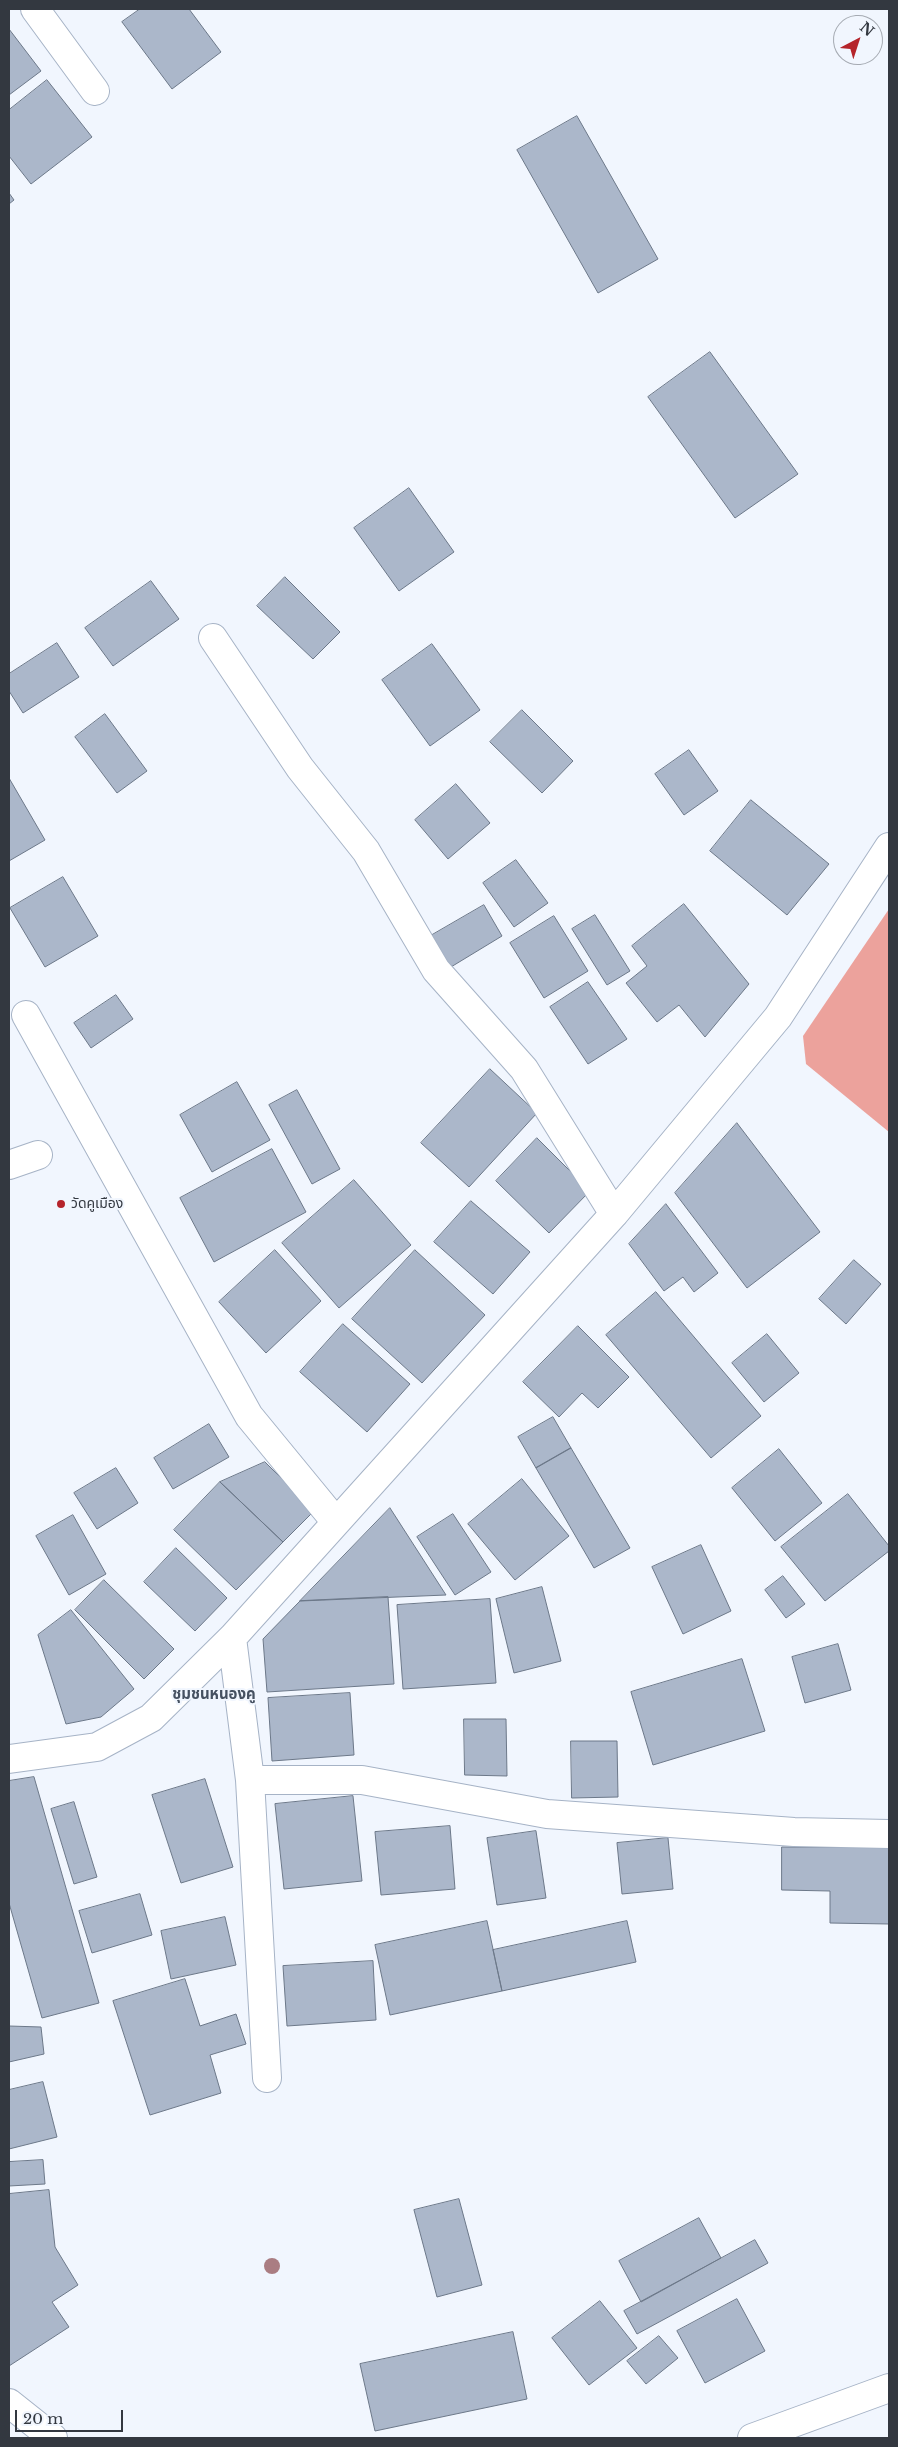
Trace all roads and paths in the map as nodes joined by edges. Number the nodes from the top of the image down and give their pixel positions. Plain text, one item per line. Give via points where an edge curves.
1 (35, 9) edge
2 (95, 91) dead end
3 (213, 638) dead end
4 (889, 847) edge
5 (26, 1015) dead end
6 (38, 1155) dead end
7 (9, 1164) edge
8 (614, 1214) junction
9 (336, 1522) junction
10 (232, 1638) junction
11 (9, 1759) edge
12 (250, 1780) junction
13 (889, 1834) edge
14 (267, 2078) dead end
15 (889, 2388) edge
16 (9, 2403) edge
17 (54, 2438) edge
18 (752, 2438) edge

1 - 2 street
3 - 8 street via 300,768 366,851 436,970 524,1069
4 - 8 street via 778,1016
5 - 9 street via 249,1416
6 - 7 street
8 - 9 street
9 - 10 street
10 - 11 street via 150,1718 97,1747
10 - 12 street
12 - 13 street via 362,1780 547,1814 794,1832
12 - 14 street
15 - 18 street
16 - 17 street

